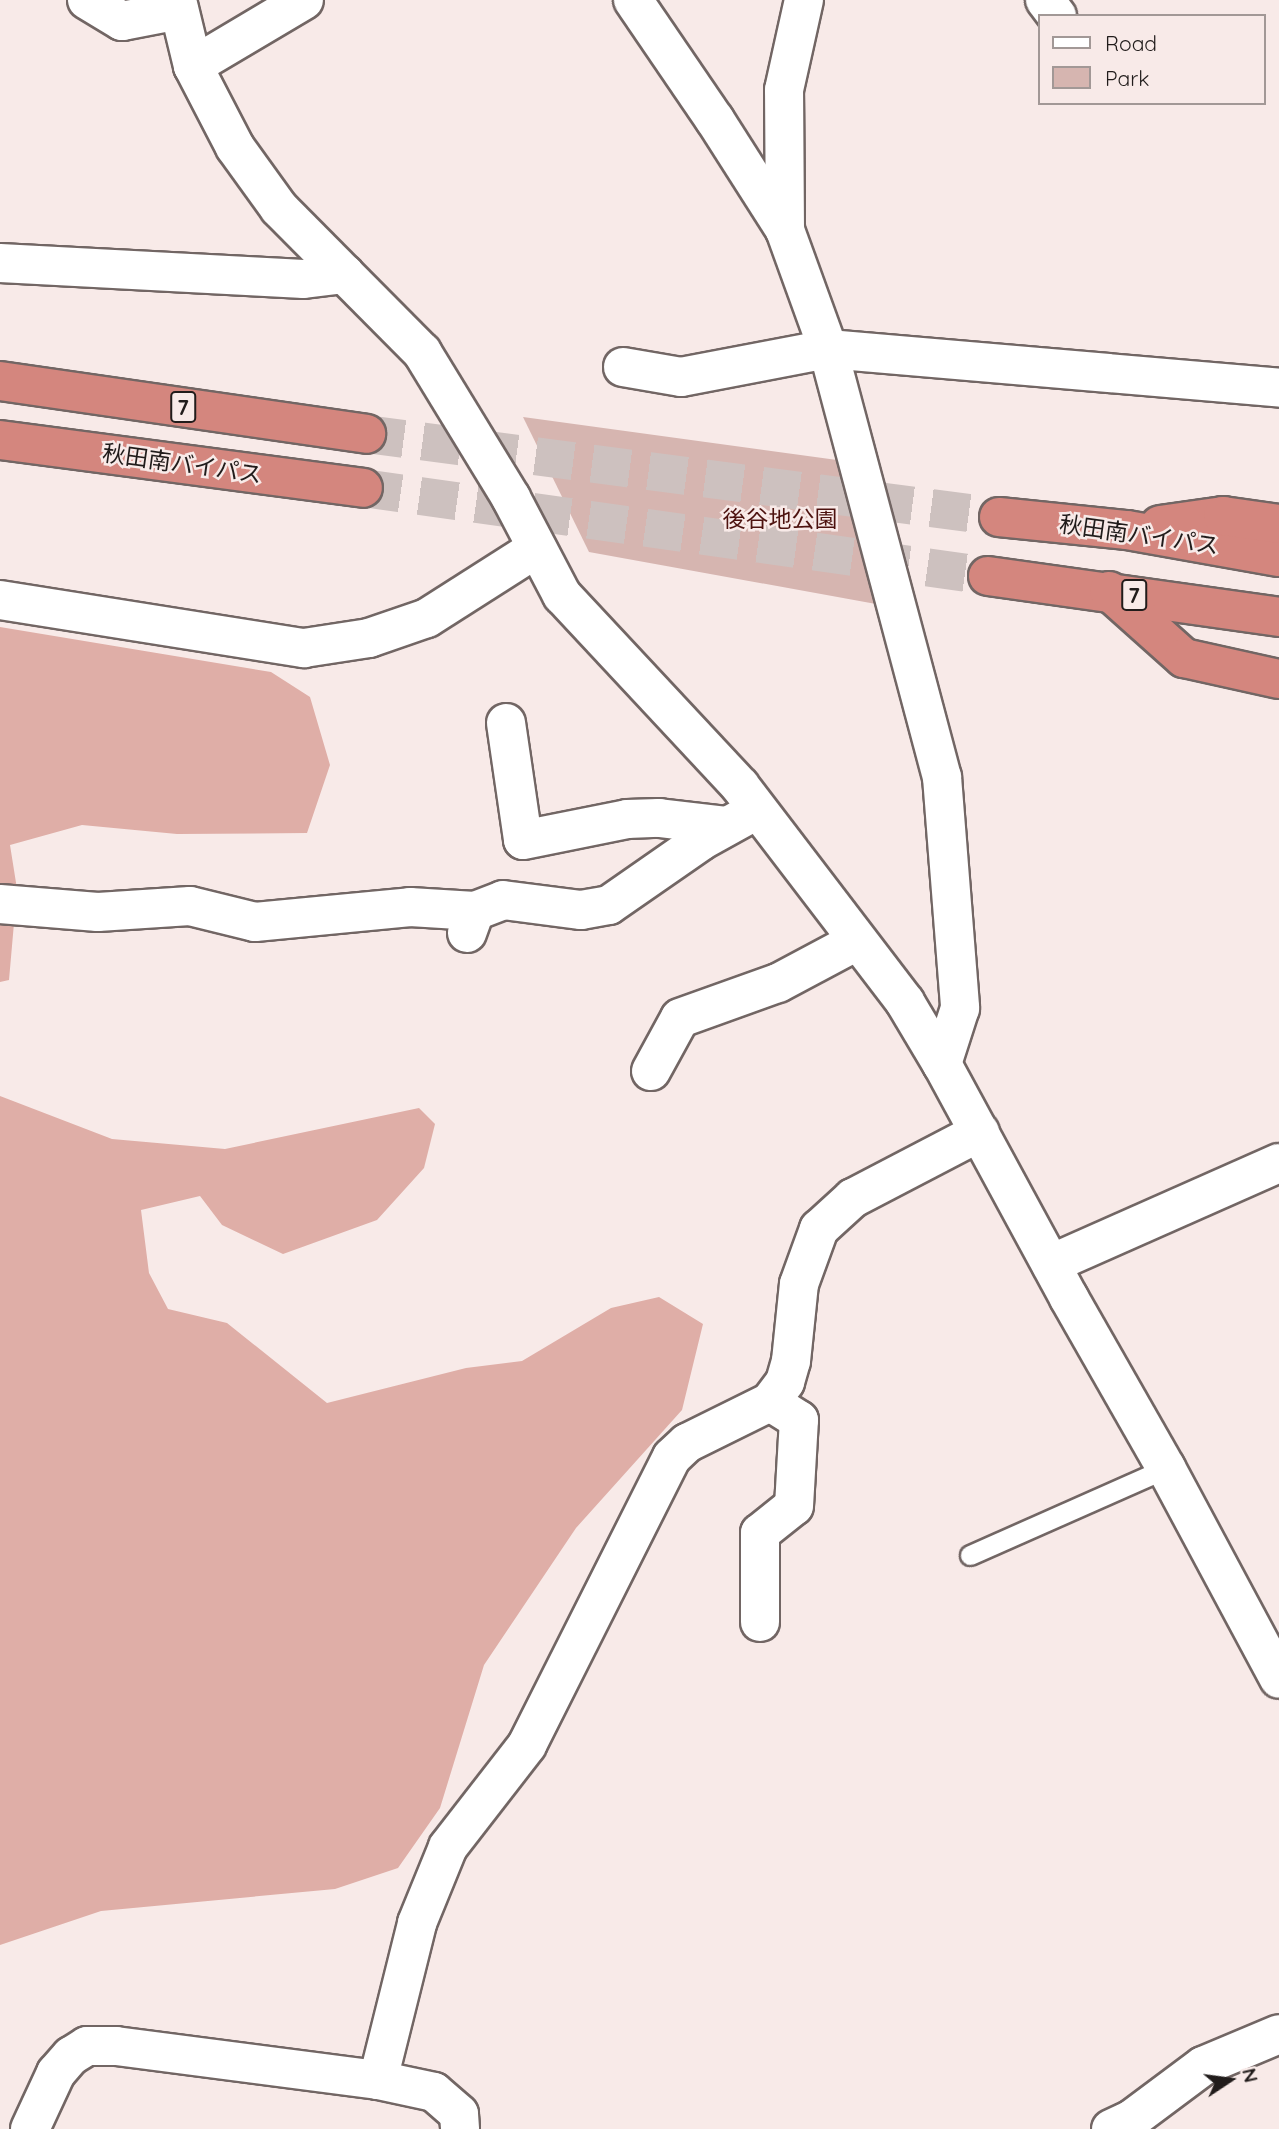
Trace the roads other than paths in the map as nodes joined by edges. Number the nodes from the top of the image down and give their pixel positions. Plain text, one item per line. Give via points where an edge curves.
1 (87, 0) edge
2 (304, 0) edge
3 (633, 0) edge
4 (804, 0) edge
5 (178, 5) edge
6 (193, 66) junction
7 (785, 230) junction
8 (0, 263) edge
9 (345, 274) junction
10 (828, 349) junction
11 (623, 367) dead end
12 (0, 381) edge
13 (1279, 388) edge
14 (366, 434) tunnel mouth
15 (0, 440) edge
16 (363, 488) tunnel mouth
17 (999, 517) tunnel mouth
18 (1279, 524) edge
19 (1127, 530) junction
20 (537, 548) junction
21 (1279, 557) edge
22 (988, 576) tunnel mouth
23 (1109, 591) junction
24 (0, 600) edge
25 (1279, 617) edge
26 (1279, 680) edge
27 (506, 723) dead end
28 (742, 818) junction
29 (0, 904) edge
30 (857, 941) junction
31 (942, 1064) junction
32 (652, 1071) dead end
33 (980, 1132) junction
34 (1279, 1163) edge
35 (1051, 1264) junction
36 (770, 1402) junction
37 (1166, 1468) junction
38 (970, 1555) dead end
39 (760, 1622) dead end
40 (1279, 1679) edge
41 (1279, 2034) edge
42 (378, 2080) junction
43 (30, 2129) edge
44 (460, 2129) edge
45 (1111, 2129) edge

1 - 5 street via 122,21
2 - 6 street
3 - 7 street
4 - 7 street via 784,90
5 - 6 street
6 - 9 street via 235,147 279,208
7 - 10 street
8 - 9 street via 304,279
9 - 20 street via 422,352
10 - 11 street via 681,377
10 - 13 street
10 - 31 street via 942,777 960,1008
12 - 14 highway, 7
15 - 16 highway, 秋田南バイパス
17 - 19 highway, 秋田南バイパス
18 - 19 highway via 1223,516
19 - 21 highway, 秋田南バイパス
20 - 24 street via 427,618 369,638 304,648
20 - 28 street via 562,595 740,786
22 - 23 highway, 7
23 - 25 highway, 7
23 - 26 highway via 1184,658
27 - 28 street via 523,840 627,819
28 - 29 street via 609,905 581,910 503,900 471,923 410,907 255,922 191,906 98,912
28 - 30 street
30 - 31 street via 905,1002
30 - 32 street via 778,983 680,1018
31 - 33 street
33 - 35 street
33 - 36 street via 853,1198 819,1230 799,1284 791,1361 785,1382
34 - 35 street
35 - 37 street
36 - 39 street via 799,1420 794,1506 760,1533
36 - 42 street via 687,1443 673,1457 527,1745 448,1847 417,1923
37 - 38 lane
37 - 40 street
41 - 45 street via 1203,2066 1132,2119
42 - 43 street via 87,2046 56,2073
42 - 44 street via 434,2092 459,2114

